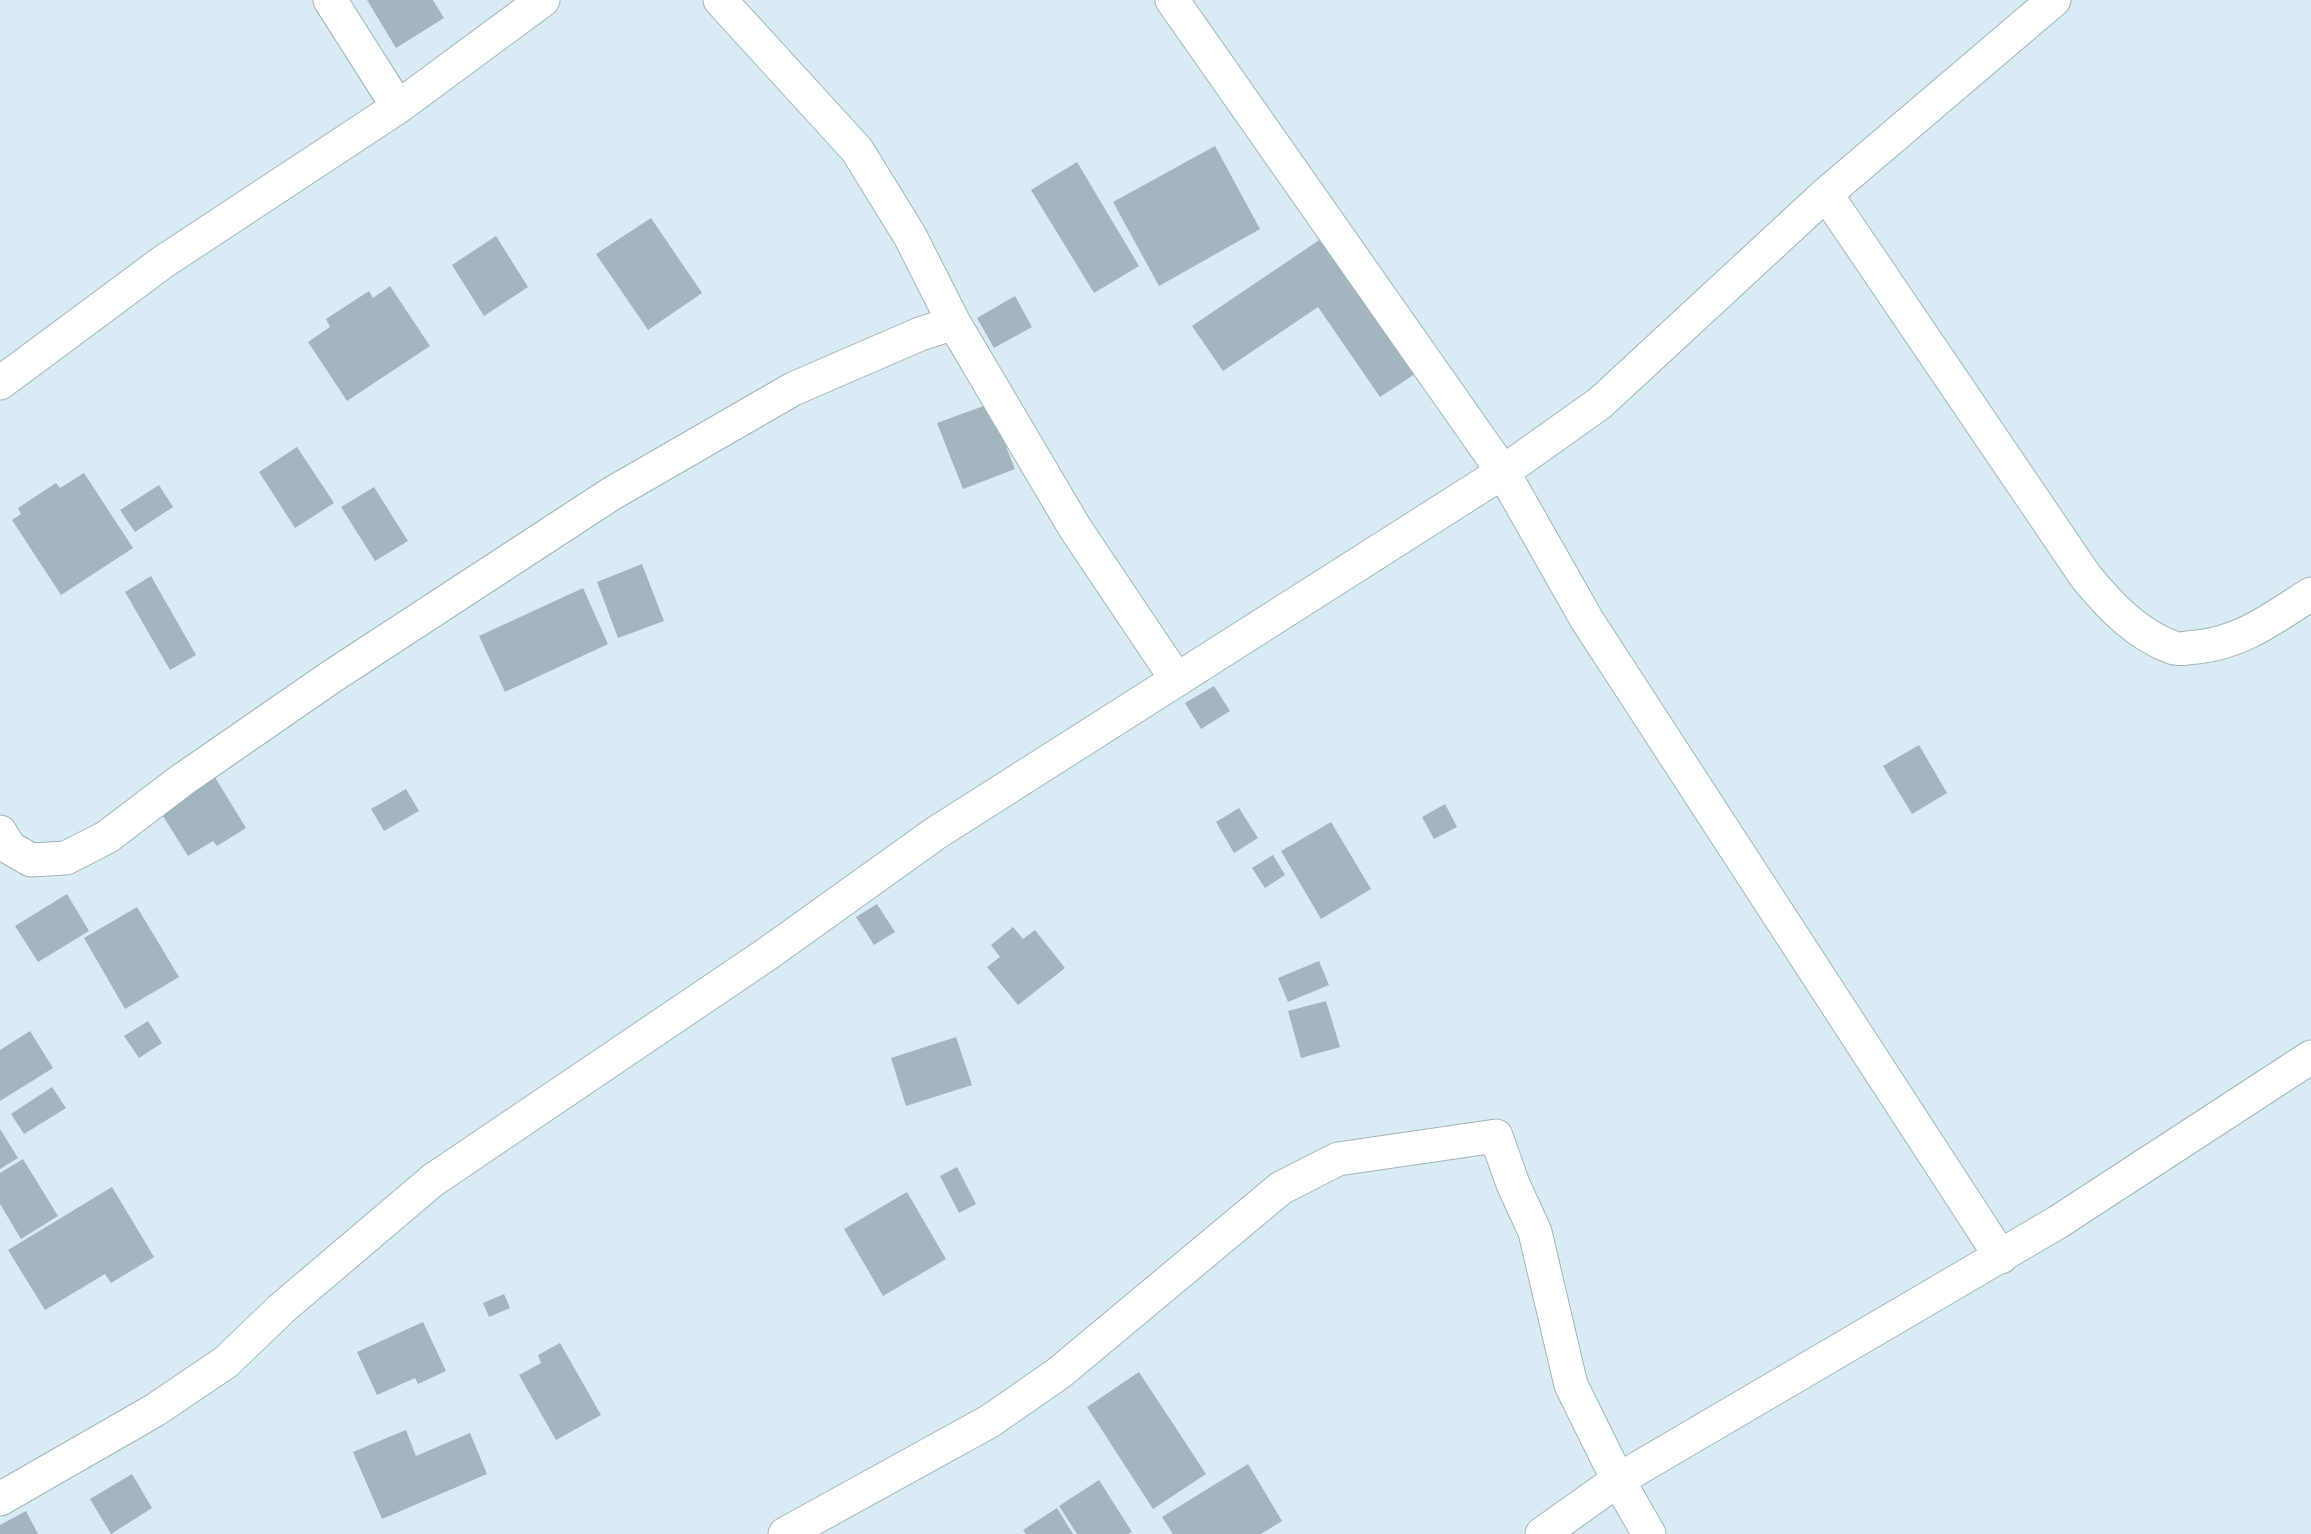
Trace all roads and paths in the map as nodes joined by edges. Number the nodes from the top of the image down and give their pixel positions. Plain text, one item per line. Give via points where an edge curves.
1 (330, 0) edge
2 (543, 0) edge
3 (720, 0) edge
4 (1172, 0) edge
5 (2054, 0) edge
6 (398, 108) junction
7 (1826, 194) junction
8 (954, 323) junction
9 (0, 382) edge
10 (1503, 472) junction
11 (2311, 594) edge
12 (1177, 680) junction
13 (0, 832) edge
14 (2311, 1058) edge
15 (2001, 1257) junction
16 (1618, 1480) junction
17 (0, 1499) edge
18 (785, 1534) edge
19 (1542, 1534) edge
20 (1649, 1534) edge

1 - 6 street
2 - 6 street
3 - 8 street via 857,150 910,236
4 - 10 street
5 - 7 street
6 - 9 street via 163,262
7 - 10 street via 1600,404
7 - 11 street via 2086,577 2132,625 2175,648 2222,644 2261,626
8 - 12 street via 1075,528
8 - 13 street via 792,389 611,494 331,677 107,837 66,858 31,860 10,848
10 - 12 street
10 - 15 street via 1587,620
12 - 17 street via 936,833 767,954 433,1180 281,1309 226,1362 155,1410
14 - 15 street
15 - 16 street
16 - 18 street via 1571,1385 1535,1232 1496,1136 1338,1159 1281,1188 1059,1373 990,1421
16 - 19 street
16 - 20 street

